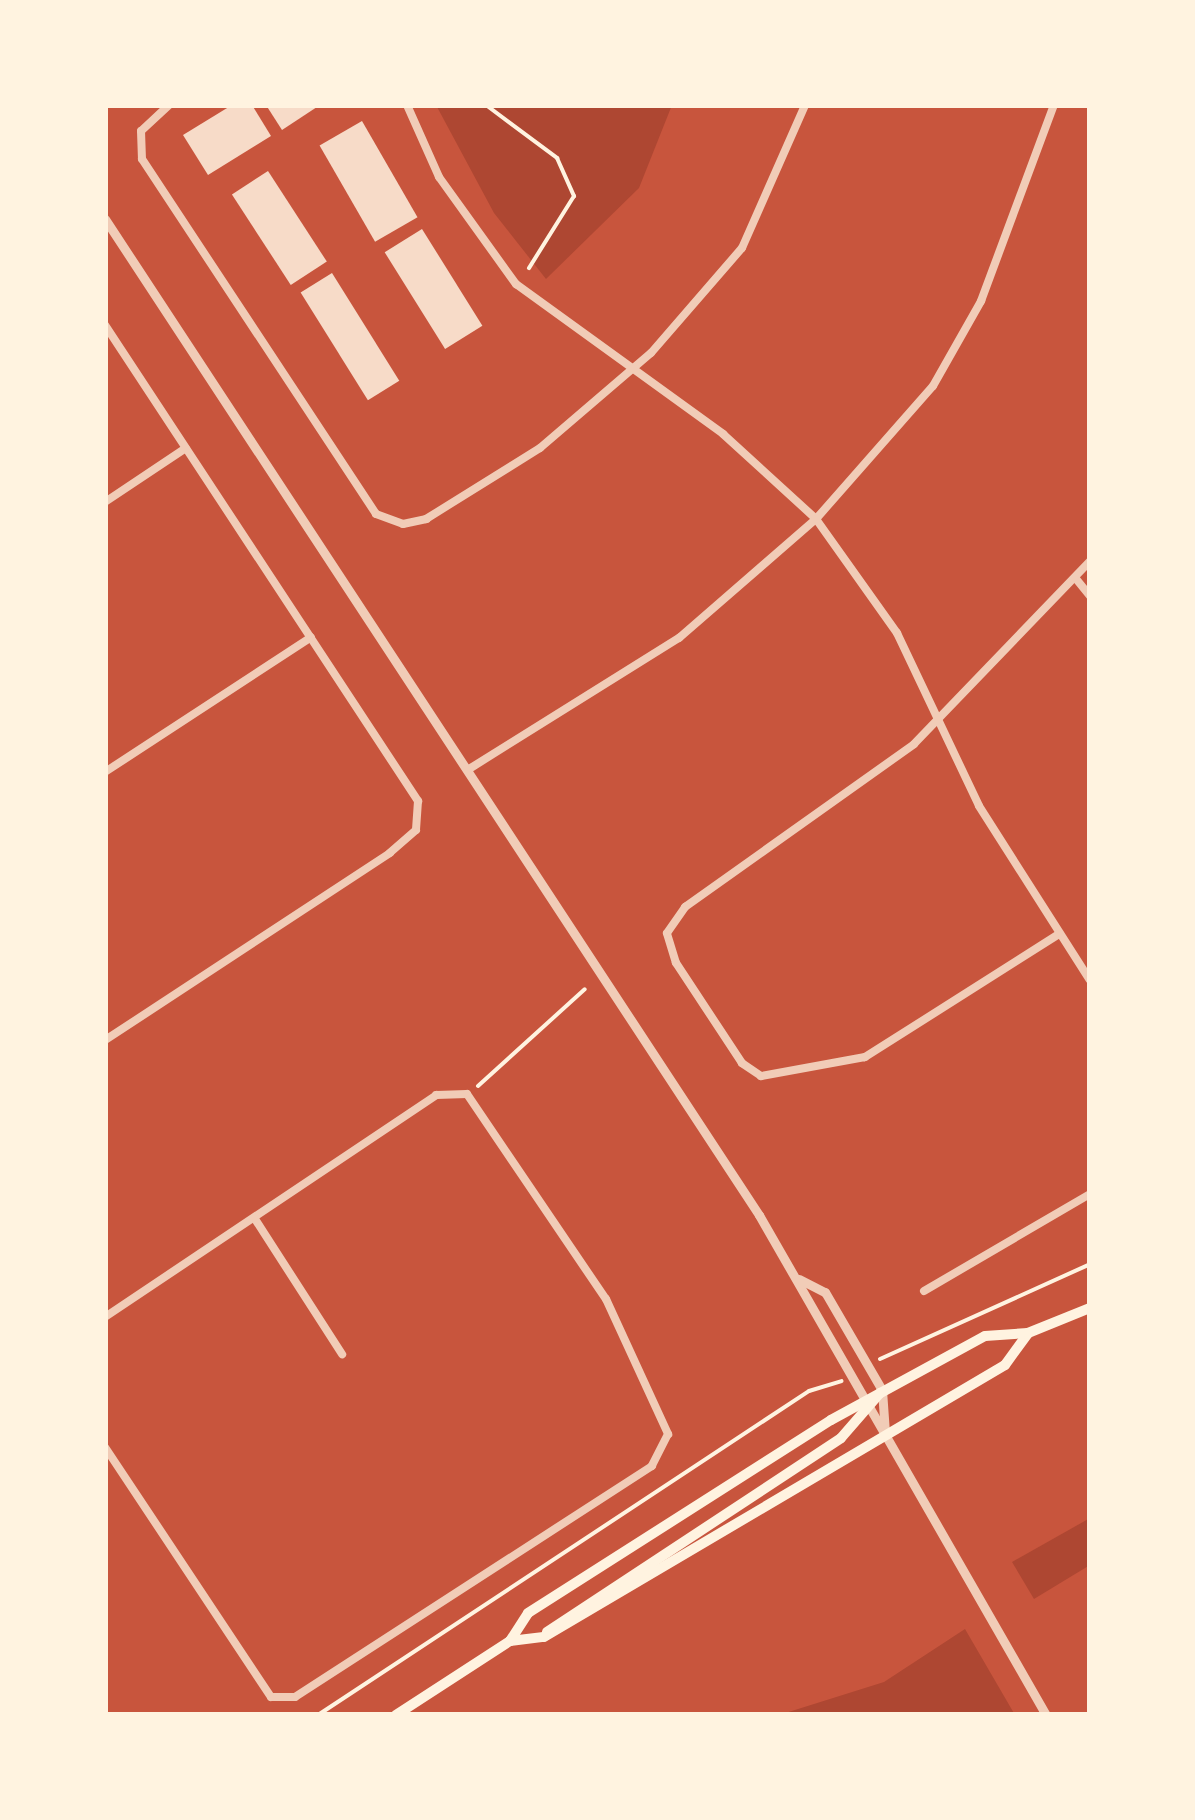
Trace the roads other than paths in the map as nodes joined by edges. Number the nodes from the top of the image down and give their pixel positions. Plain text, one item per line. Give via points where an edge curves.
1 (169, 105) edge
2 (406, 105) edge
3 (805, 105) edge
4 (1054, 105) edge
5 (105, 219) edge
6 (105, 325) edge
7 (629, 373) junction
8 (186, 448) junction
9 (105, 502) edge
10 (816, 519) junction
11 (1090, 562) edge
12 (1077, 580) junction
13 (1090, 596) edge
14 (311, 637) junction
15 (939, 721) junction
16 (469, 770) junction
17 (105, 772) edge
18 (1059, 934) junction
19 (1090, 980) edge
20 (105, 1040) edge
21 (1090, 1194) edge
22 (256, 1219) junction
23 (799, 1279) junction
24 (924, 1291) dead end
25 (1090, 1308) edge
26 (105, 1317) edge
27 (1028, 1333) junction
28 (342, 1354) dead end
29 (882, 1390) junction
30 (860, 1402) junction
31 (870, 1412) junction
32 (885, 1428) junction
33 (105, 1447) edge
34 (544, 1636) junction
35 (510, 1640) junction
36 (396, 1715) edge
37 (1046, 1715) edge

1 - 7 street via 142,131 142,159 376,514 426,520 540,448
2 - 7 street via 439,177 516,284
3 - 7 street via 742,248
4 - 10 street via 981,301 933,386
5 - 16 street
6 - 8 street
7 - 10 street via 723,434
8 - 9 street
8 - 14 street
10 - 15 street via 897,633
10 - 16 street via 679,638
11 - 12 street
12 - 13 street
12 - 15 street
14 - 17 street
14 - 20 street via 418,801 416,830
15 - 18 street
15 - 18 street via 849,796 685,907 668,933 676,962 742,1063 761,1076 865,1058
16 - 23 street
18 - 19 street
21 - 24 street
22 - 26 street
22 - 28 street
22 - 33 street via 436,1095 467,1094 606,1299 668,1434 652,1466 295,1698 271,1697
23 - 29 street via 824,1292
23 - 30 street
25 - 27 main road
27 - 29 main road via 985,1336
27 - 32 main road via 1005,1365
29 - 30 main road
29 - 31 main road
29 - 32 street
30 - 31 street
30 - 35 main road via 528,1612
31 - 32 street
31 - 34 main road via 557,1619
32 - 34 main road
32 - 37 street
34 - 35 main road
35 - 36 main road

